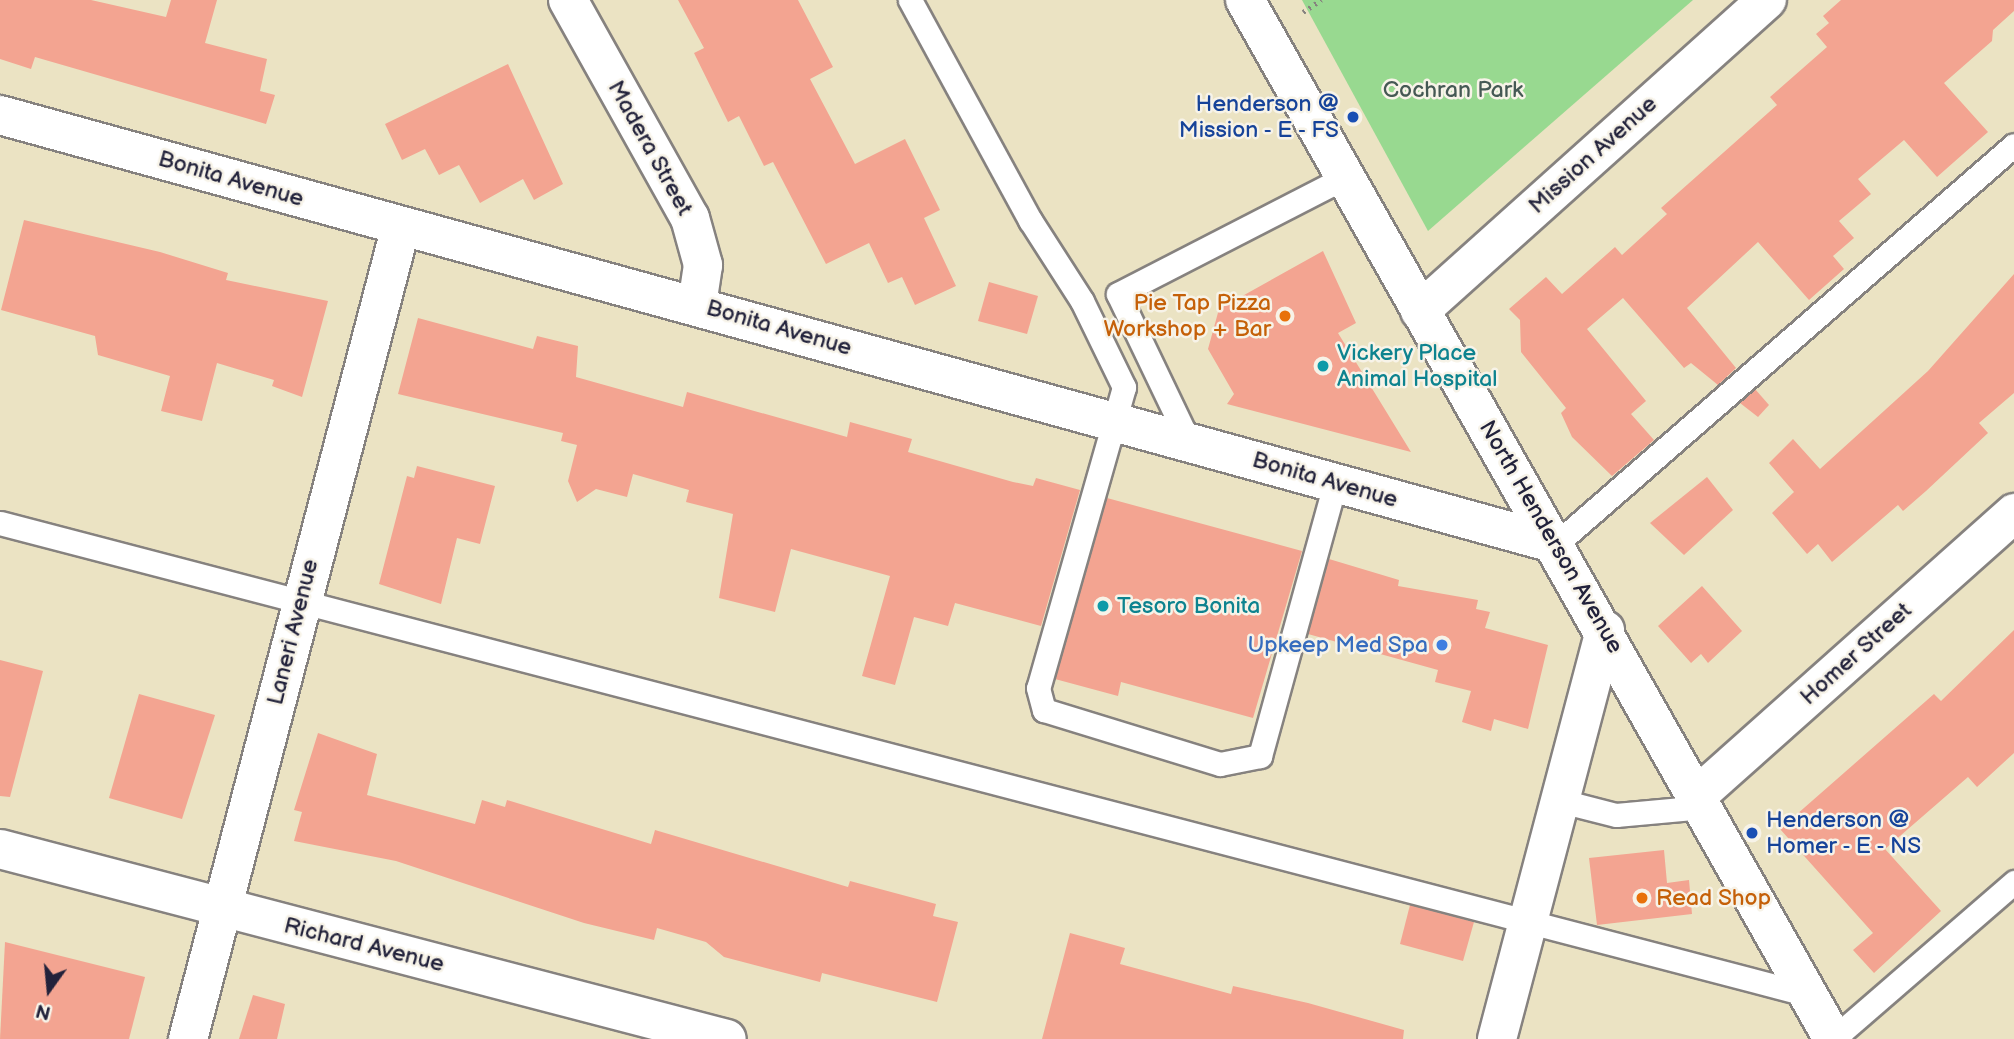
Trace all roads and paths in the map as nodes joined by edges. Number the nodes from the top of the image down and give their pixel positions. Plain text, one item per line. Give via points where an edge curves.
1 (568, 0) edge
2 (910, 0) edge
3 (1245, 0) edge
4 (1321, 0) edge
5 (1767, 0) edge
6 (1303, 12) dead end
7 (0, 115) edge
8 (2014, 145) edge
9 (1342, 179) junction
10 (401, 226) junction
11 (697, 305) junction
12 (1420, 311) junction
13 (1114, 421) junction
14 (1189, 442) junction
15 (1335, 483) junction
16 (2014, 513) edge
17 (0, 523) edge
18 (1556, 544) junction
19 (300, 603) junction
20 (1605, 630) junction
21 (1561, 801) junction
22 (1701, 801) junction
23 (0, 849) edge
24 (2014, 881) edge
25 (222, 909) junction
26 (1528, 924) junction
27 (1810, 995) junction
28 (188, 1039) edge
29 (727, 1039) edge
30 (1497, 1039) edge
31 (1833, 1039) edge

1 - 11 street, Madera Street via 690,218 703,265
2 - 13 lane via 1124,387
3 - 9 street, North Henderson Avenue
4 - 6 path
5 - 12 street, Mission Avenue
7 - 10 street, Bonita Avenue
8 - 18 lane
9 - 12 street, North Henderson Avenue
9 - 14 lane via 1118,294
10 - 11 street, Bonita Avenue
10 - 19 street, Laneri Avenue
11 - 13 street, Bonita Avenue
12 - 18 street, North Henderson Avenue
13 - 14 street, Bonita Avenue
13 - 15 lane via 1038,688 1044,710 1058,719 1220,764 1260,756
14 - 15 street, Bonita Avenue
15 - 18 street, Bonita Avenue
16 - 22 street, Homer Street
17 - 19 lane
18 - 20 street, North Henderson Avenue
19 - 25 street, Laneri Avenue
19 - 26 lane
20 - 21 street
20 - 22 street, North Henderson Avenue
21 - 22 lane via 1616,815 1667,815
21 - 26 street
22 - 27 street, North Henderson Avenue
23 - 25 street, Richard Avenue
24 - 31 lane
25 - 28 street, Laneri Avenue
25 - 29 street, Richard Avenue
26 - 27 lane
26 - 30 street
27 - 31 street, North Henderson Avenue

